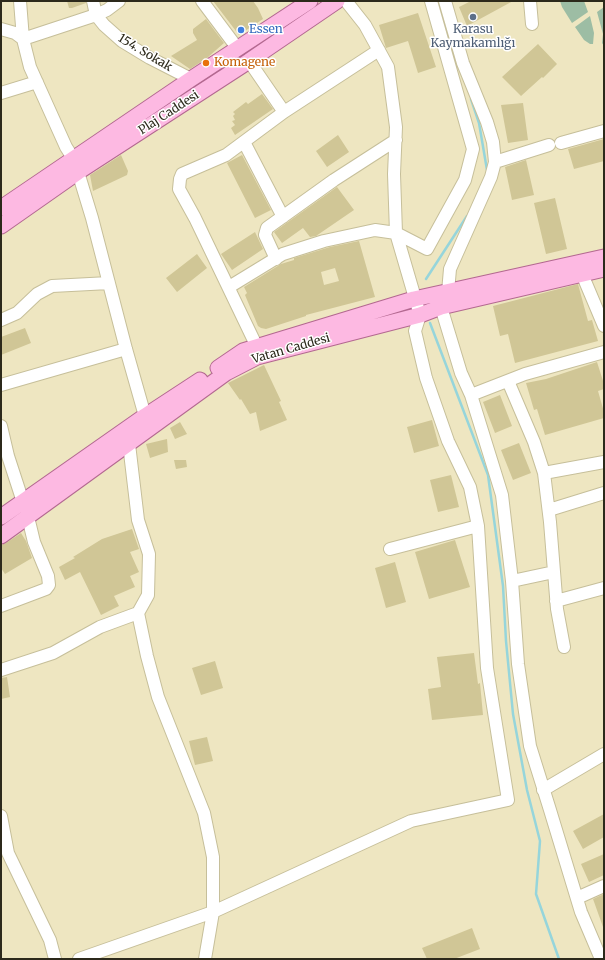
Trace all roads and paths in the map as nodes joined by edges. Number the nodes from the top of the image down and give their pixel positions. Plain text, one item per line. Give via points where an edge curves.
1 (20, 1) edge
2 (93, 1) edge
3 (119, 1) edge
4 (202, 1) edge
5 (310, 1) edge
6 (338, 1) edge
7 (346, 1) edge
8 (431, 1) edge
9 (445, 1) edge
10 (530, 1) edge
11 (96, 15) junction
12 (532, 24) dead end
13 (1, 29) edge
14 (23, 40) junction
15 (238, 49) junction
16 (379, 50) junction
17 (249, 61) junction
18 (191, 79) junction
19 (37, 82) junction
20 (1, 93) edge
21 (284, 112) junction
22 (604, 131) edge
23 (396, 140) junction
24 (244, 142) junction
25 (495, 162) junction
26 (76, 165) junction
27 (1, 208) edge
28 (284, 217) junction
29 (1, 226) edge
30 (396, 233) junction
31 (604, 257) edge
32 (276, 259) junction
33 (604, 269) edge
34 (582, 274) junction
35 (109, 284) junction
36 (229, 287) junction
37 (448, 292) junction
38 (414, 299) junction
39 (441, 307) junction
40 (420, 315) junction
41 (1, 320) edge
42 (604, 326) edge
43 (257, 347) junction
44 (126, 350) junction
45 (604, 352) edge
46 (508, 381) junction
47 (1, 385) edge
48 (471, 395) junction
49 (145, 416) junction
50 (1, 426) edge
51 (129, 444) junction
52 (604, 462) edge
53 (544, 474) junction
54 (604, 493) edge
55 (23, 502) junction
56 (549, 510) junction
57 (1, 517) edge
58 (28, 517) junction
59 (478, 526) junction
60 (1, 536) edge
61 (390, 549) dead end
62 (554, 572) junction
63 (512, 581) junction
64 (604, 588) edge
65 (556, 601) junction
66 (1, 606) edge
67 (138, 612) junction
68 (564, 647) dead end
69 (1, 670) edge
70 (604, 754) edge
71 (543, 790) junction
72 (1, 816) edge
73 (604, 886) edge
74 (577, 898) junction
75 (213, 912) junction
76 (55, 959) edge
77 (79, 959) edge
78 (205, 959) edge
79 (601, 959) edge

1 - 14 street
2 - 11 street
3 - 11 street
4 - 15 street
5 - 15 main road, Plaj Caddesi
6 - 17 main road, Plaj Caddesi
7 - 16 street via 365,25
8 - 30 street via 473,149 465,180 427,250
9 - 25 street via 463,63 487,122
10 - 12 street
11 - 14 street
11 - 18 street, 154. Sokak via 122,41
13 - 14 street via 15,33
14 - 19 street
15 - 18 main road, Plaj Caddesi
16 - 21 street
16 - 23 street via 388,67
17 - 21 street
17 - 26 main road, Plaj Caddesi
18 - 26 main road, Plaj Caddesi
19 - 20 street
19 - 26 street
21 - 24 street
22 - 25 street
23 - 28 street via 334,180
23 - 30 street
24 - 28 street
24 - 36 street via 226,155 182,174 179,189
25 - 37 street via 491,177 450,269
26 - 27 main road, Plaj Caddesi
26 - 29 main road, Plaj Caddesi
26 - 35 street
28 - 32 street via 267,228 265,234
30 - 32 street via 375,230 324,242 284,254
30 - 38 street
31 - 37 main road, Vatan Caddesi
32 - 36 street
33 - 34 main road, Vatan Caddesi
34 - 39 main road, Vatan Caddesi
34 - 42 street
35 - 41 street via 52,286 37,294 17,313
35 - 44 street
36 - 43 street
37 - 38 main road, Vatan Caddesi
38 - 40 street
38 - 43 main road, Vatan Caddesi
39 - 40 main road, Vatan Caddesi
39 - 48 street via 461,373
40 - 51 main road, Vatan Caddesi via 257,357 226,373
40 - 59 street via 416,331 426,378 448,440 470,487
43 - 49 main road, Vatan Caddesi via 243,351
44 - 47 street
44 - 49 street
45 - 46 street
46 - 48 street
46 - 53 street via 534,442
48 - 63 street via 502,495
49 - 55 main road, Vatan Caddesi
50 - 55 street
51 - 58 main road, Vatan Caddesi
51 - 67 street via 138,520 149,554 148,595
52 - 53 street
53 - 56 street
54 - 56 street
55 - 57 main road, Vatan Caddesi
56 - 62 street
58 - 60 main road, Vatan Caddesi
58 - 66 street via 49,585 46,589
59 - 61 street
59 - 75 street via 487,668 508,800 410,821
62 - 63 street
62 - 65 street
63 - 71 street via 518,664 530,746
64 - 65 street
65 - 68 street
67 - 69 street via 100,627 53,653
67 - 75 street via 158,696 204,813 213,857
70 - 71 street
71 - 74 street
72 - 76 street via 8,853 50,940
73 - 74 street
74 - 79 street
75 - 77 street
75 - 78 street

